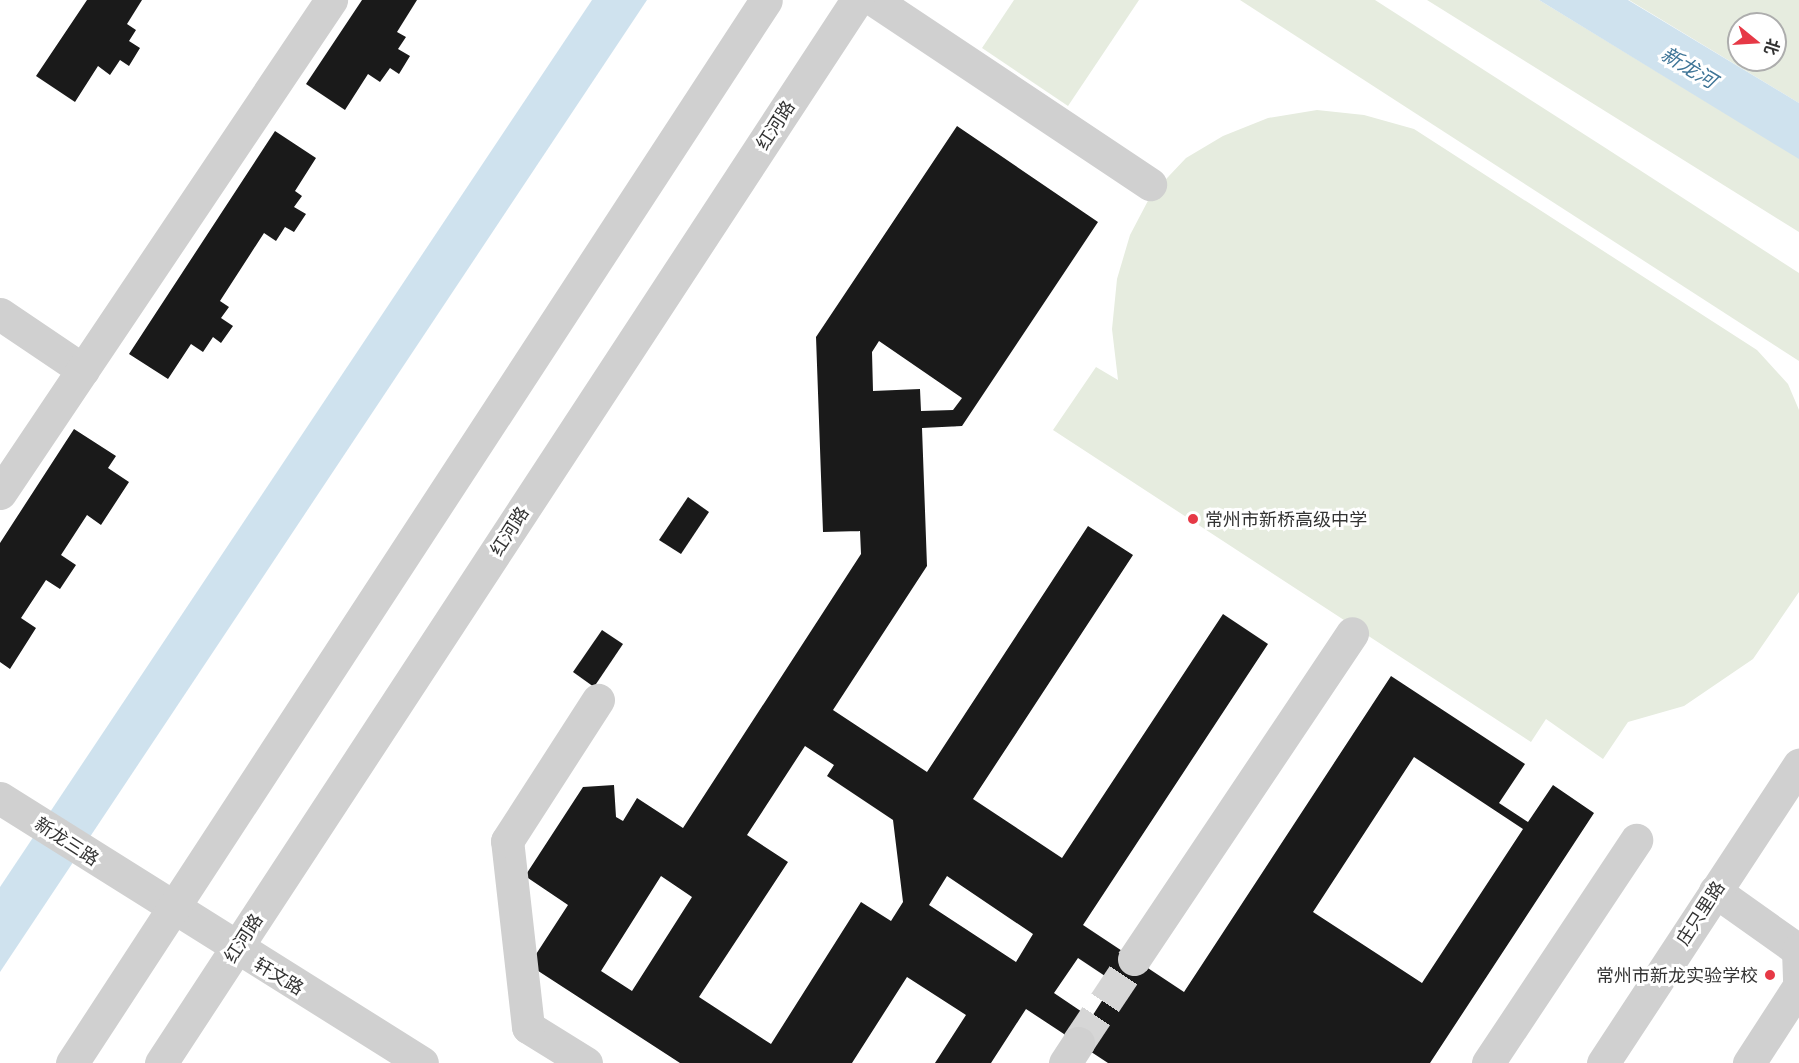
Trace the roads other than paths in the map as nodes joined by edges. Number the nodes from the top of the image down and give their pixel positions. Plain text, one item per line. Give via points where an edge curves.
1 (331, 0) edge
2 (766, 0) edge
3 (857, 0) edge
4 (874, 0) edge
5 (1150, 184) dead end
6 (0, 315) edge
7 (83, 370) junction
8 (0, 493) edge
9 (1353, 633) dead end
10 (598, 700) dead end
11 (1799, 765) edge
12 (0, 798) edge
13 (1636, 840) dead end
14 (106, 866) joint
15 (1715, 891) junction
16 (173, 908) junction
17 (236, 949) junction
18 (1134, 959) tunnel mouth
19 (72, 1063) edge
20 (162, 1063) edge
21 (422, 1063) edge
22 (586, 1063) edge
23 (1488, 1063) edge
24 (1603, 1063) edge
25 (1749, 1063) edge

1 - 7 street
2 - 16 street
3 - 17 street, 红河路
4 - 5 street
6 - 7 street
7 - 8 street
9 - 18 street
10 - 22 street via 507,841 528,1027
11 - 15 street, 庄只里路
12 - 14 street, 新龙三路
13 - 23 street
14 - 16 street, 轩文路
15 - 24 street, 庄只里路
15 - 25 street via 1798,950 1799,986
16 - 17 street, 轩文路
16 - 19 street
17 - 20 street, 红河路
17 - 21 street, 轩文路

